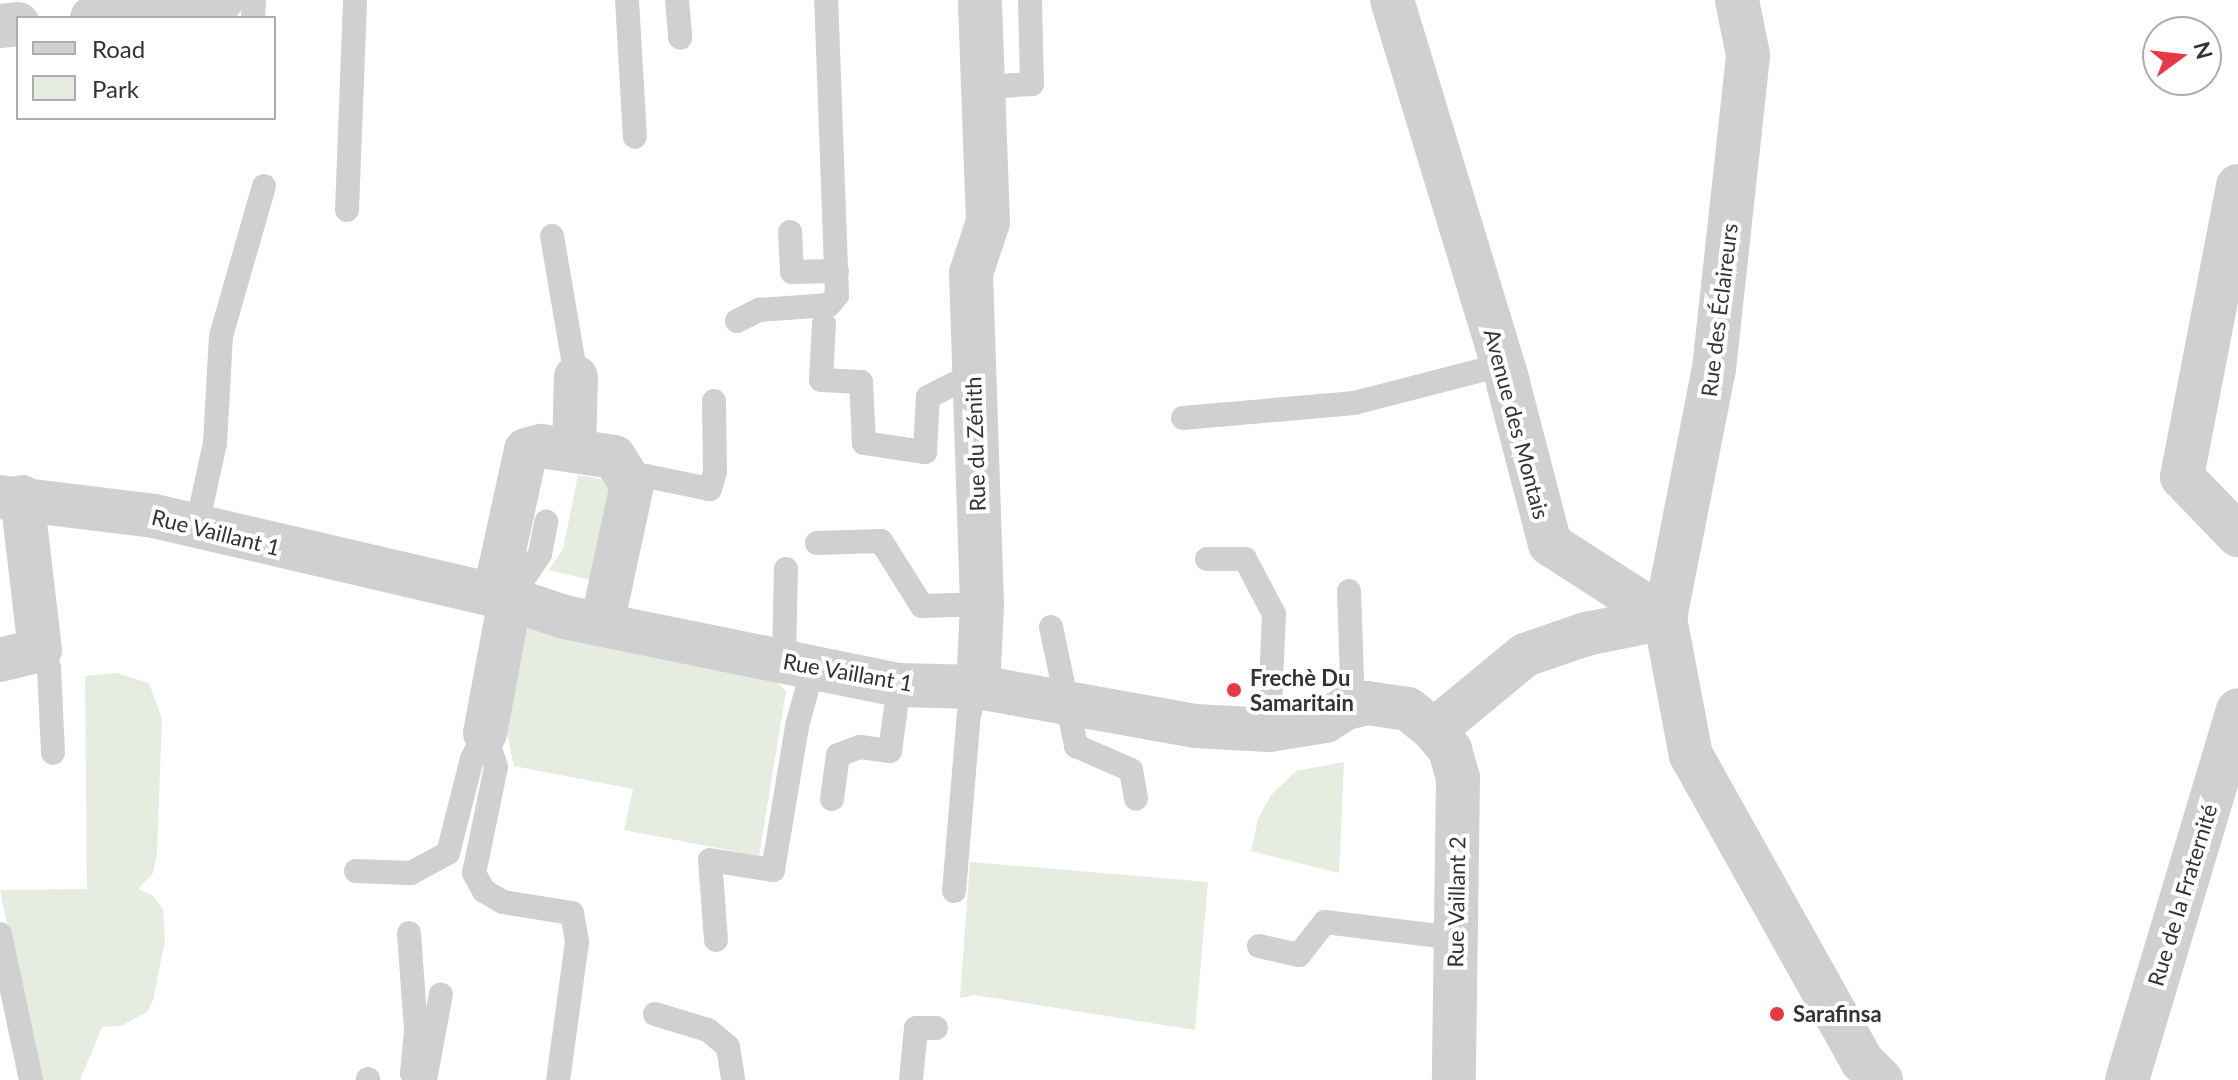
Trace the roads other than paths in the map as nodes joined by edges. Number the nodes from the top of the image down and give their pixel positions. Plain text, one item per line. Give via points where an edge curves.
1 (222, 0) edge
2 (355, 0) edge
3 (627, 0) edge
4 (677, 0) edge
5 (826, 0) edge
6 (980, 0) edge
7 (1030, 0) edge
8 (1392, 0) edge
9 (1737, 0) edge
10 (109, 16) edge
11 (680, 38) dead end
12 (983, 87) junction
13 (635, 137) dead end
14 (264, 186) dead end
15 (2238, 186) edge
16 (347, 210) dead end
17 (790, 232) dead end
18 (552, 236) dead end
19 (837, 271) junction
20 (737, 321) dead end
21 (824, 324) dead end
22 (1502, 365) junction
23 (576, 377) joint
24 (973, 385) junction
25 (714, 401) dead end
26 (1183, 418) dead end
27 (574, 451) junction
28 (632, 485) junction
29 (11, 497) edge
30 (546, 522) dead end
31 (196, 530) junction
32 (2238, 535) edge
33 (817, 543) dead end
34 (1207, 559) dead end
35 (786, 569) dead end
36 (1349, 591) dead end
37 (502, 598) junction
38 (982, 604) junction
39 (1665, 618) junction
40 (602, 624) junction
41 (1051, 627) dead end
42 (20, 655) edge
43 (798, 664) junction
44 (899, 685) junction
45 (978, 687) junction
46 (1070, 702) junction
47 (1346, 708) junction
48 (2238, 710) edge
49 (1269, 730) junction
50 (1434, 730) junction
51 (485, 733) junction
52 (53, 753) dead end
53 (832, 799) dead end
54 (1136, 799) dead end
55 (356, 871) dead end
56 (954, 891) dead end
57 (409, 933) dead end
58 (0, 934) edge
59 (1456, 938) junction
60 (716, 940) dead end
61 (1259, 946) dead end
62 (441, 994) dead end
63 (655, 1014) dead end
64 (936, 1028) dead end
65 (31, 1080) edge
66 (417, 1080) edge
67 (425, 1080) edge
68 (558, 1080) edge
69 (733, 1080) edge
70 (911, 1080) edge
71 (1454, 1080) edge
72 (1881, 1080) edge
73 (2127, 1080) edge

1 - 10 street
2 - 16 lane
3 - 13 lane
4 - 11 lane
5 - 19 lane
6 - 12 street, Rue du Zénith
7 - 12 lane via 1032,84
8 - 22 street, Avenue des Montais
9 - 39 street, Rue des Éclaireurs via 1748,55 1714,369
12 - 24 street, Rue du Zénith via 988,222 971,273
14 - 31 lane via 221,336 215,443
15 - 32 street via 2182,477
17 - 19 lane via 792,272
18 - 23 lane
19 - 20 lane via 837,295 829,305 759,310
21 - 24 lane via 821,380 861,382 864,443 925,452 928,397 954,384
22 - 26 lane via 1354,403
22 - 39 street, Avenue des Montais via 1550,544
23 - 27 street
24 - 38 street, Rue du Zénith
25 - 28 lane via 715,472 710,489 646,476
27 - 28 street via 614,457
27 - 37 street via 541,446 526,450
28 - 40 street
29 - 31 street, Rue Vaillant 1 via 154,516
29 - 42 street
30 - 37 lane via 540,554
31 - 37 street, Rue Vaillant 1
33 - 38 lane via 881,541 922,606
34 - 49 lane via 1245,559 1274,614
35 - 43 lane
36 - 47 lane via 1352,680
37 - 40 street, Rue Vaillant 1
37 - 51 street
38 - 45 street, Rue du Zénith
39 - 50 street via 1586,634 1525,655
39 - 72 street via 1691,755 1862,1061
40 - 43 street, Rue Vaillant 1
41 - 46 lane
42 - 52 lane via 49,668
43 - 44 street, Rue Vaillant 1
43 - 60 lane via 797,726 773,870 710,860
44 - 45 street, Rue Vaillant 1
44 - 53 lane via 890,751 860,747 838,755
45 - 46 street, Rue Vaillant 1
45 - 56 lane, Rue du Zénith via 969,714
46 - 49 street, Rue Vaillant 1 via 1195,726
46 - 54 lane via 1076,746 1131,770
47 - 49 street, Rue Vaillant 1 via 1325,721
47 - 50 street, Rue Vaillant 1 via 1367,703 1408,709
48 - 73 street, Rue de la Fraternité
50 - 59 street, Rue Vaillant 2 via 1450,750 1458,778
51 - 55 lane via 472,759 448,853 411,873
51 - 68 lane via 496,767 474,873 484,891 503,902 572,913 577,942
57 - 66 lane via 416,1031 412,1073
58 - 65 lane
59 - 61 lane via 1325,922 1299,955
59 - 71 street, Rue Vaillant 2
62 - 67 lane
63 - 69 lane via 708,1030 728,1047
64 - 70 lane via 916,1028

